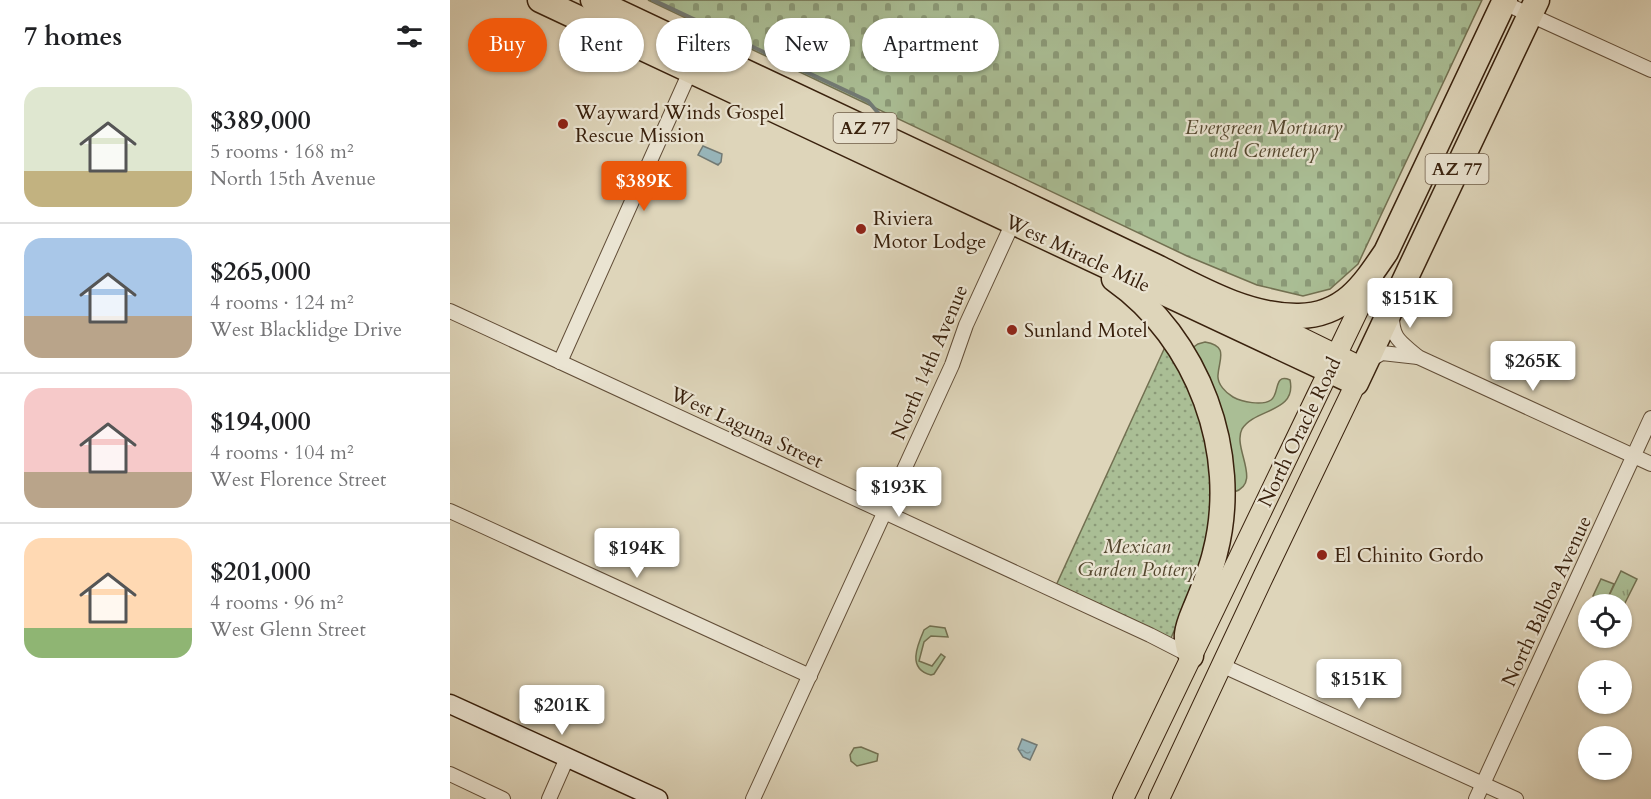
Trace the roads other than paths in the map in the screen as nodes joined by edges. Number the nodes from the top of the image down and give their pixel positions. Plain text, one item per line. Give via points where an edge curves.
1 (540, 0) edge
2 (593, 0) edge
3 (1504, 1) edge
4 (1534, 8) edge
5 (656, 38) edge
6 (656, 46) edge
7 (1651, 70) edge
8 (689, 72) edge
9 (717, 72) edge
10 (1017, 213) junction
11 (1072, 250) junction
12 (1386, 252) junction
13 (1227, 302) junction
14 (1393, 304) junction
15 (450, 311) edge
16 (1418, 357) junction
17 (560, 362) junction
18 (1332, 362) junction
19 (1362, 371) junction
20 (1651, 418) edge
21 (1634, 457) junction
22 (1651, 464) edge
23 (450, 511) edge
24 (885, 512) junction
25 (1191, 656) junction
26 (1221, 664) junction
27 (810, 676) junction
28 (450, 704) edge
29 (567, 758) junction
30 (451, 776) edge
31 (1483, 784) junction
32 (503, 799) edge
33 (549, 799) edge
34 (658, 799) edge
35 (753, 799) edge
36 (1123, 799) edge
37 (1159, 799) edge
38 (1476, 799) edge
39 (1516, 799) edge

1 - 6 highway, West Miracle Mile / AZ 77
2 - 5 highway, West Miracle Mile / AZ 77
3 - 4 street
3 - 12 highway, North Oracle Road / AZ 77
4 - 7 street
4 - 14 highway, North Oracle Road / AZ 77
8 - 17 street
9 - 10 highway, West Miracle Mile / AZ 77
10 - 11 highway, West Miracle Mile / AZ 77
10 - 13 highway, West Miracle Mile / AZ 77
10 - 24 street, North 14th Avenue
11 - 18 highway, West Miracle Mile / AZ 77
11 - 25 highway via 1133,294 1159,321 1195,376 1214,426 1222,468 1222,516 1216,551 1188,627
12 - 13 highway, AZ 77 via 1354,295 1315,315 1287,316
12 - 18 main road, North Oracle Road
13 - 18 main road, West Miracle Mile / AZ 77
14 - 16 street via 1395,336
14 - 19 highway, North Oracle Road / AZ 77
15 - 17 street, West Laguna Street
16 - 19 street via 1382,353
16 - 21 street
17 - 24 street, West Laguna Street
18 - 19 highway, West Miracle Mile / AZ 77
18 - 25 main road, North Oracle Road
19 - 26 main road, North Oracle Road
20 - 21 street, North Balboa Avenue
21 - 22 street
21 - 31 street, North Balboa Avenue
23 - 27 street
24 - 25 street, West Laguna Street
24 - 27 street, North 14th Avenue
25 - 36 main road, North Oracle Road
26 - 31 street
26 - 37 main road, North Oracle Road
27 - 35 street, North 14th Avenue
28 - 29 street
29 - 33 street
29 - 34 street
30 - 32 street
31 - 38 street, North Balboa Avenue
31 - 39 street

